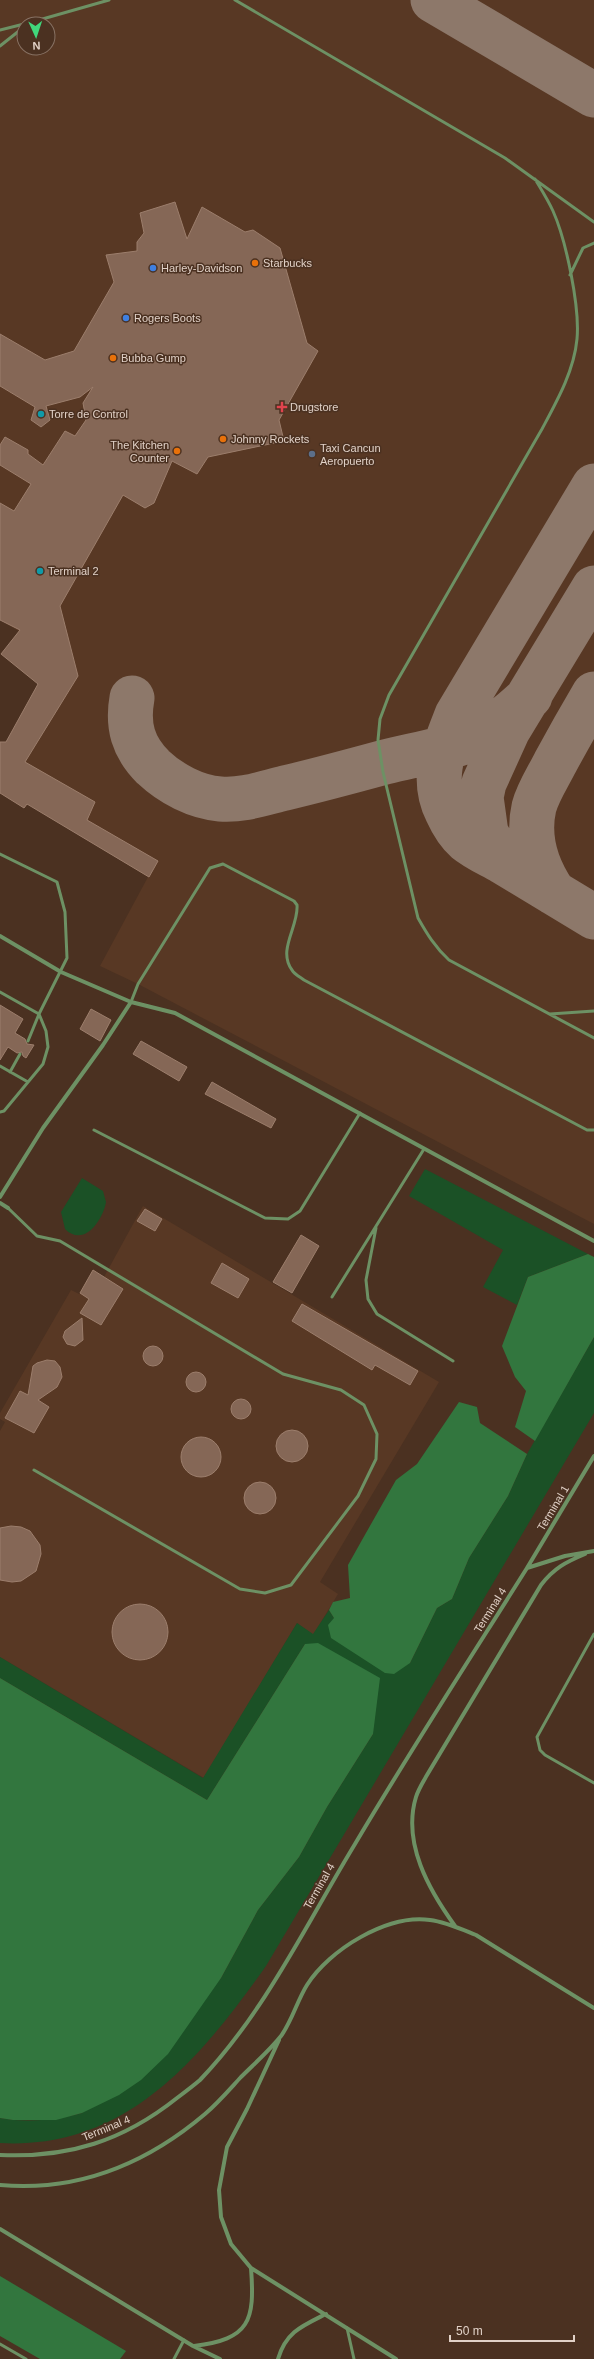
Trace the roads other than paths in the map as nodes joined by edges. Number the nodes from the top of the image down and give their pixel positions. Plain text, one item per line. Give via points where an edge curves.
1 (109, 0) edge
2 (235, 0) edge
3 (54, 16) edge
4 (16, 26) edge
5 (0, 30) edge
6 (16, 32) edge
7 (0, 46) edge
8 (535, 179) junction
9 (594, 222) edge
10 (594, 243) edge
11 (570, 276) junction
12 (0, 854) edge
13 (0, 936) edge
14 (61, 972) junction
15 (0, 992) edge
16 (130, 1002) junction
17 (594, 1011) edge
18 (39, 1014) junction
19 (548, 1014) junction
20 (594, 1038) edge
21 (28, 1041) dead end
22 (20, 1054) dead end
23 (0, 1066) edge
24 (10, 1072) junction
25 (28, 1082) junction
26 (0, 1112) edge
27 (360, 1113) junction
28 (94, 1130) dead end
29 (594, 1130) edge
30 (424, 1148) junction
31 (0, 1197) edge
32 (0, 1203) edge
33 (8, 1208) joint
34 (376, 1228) junction
35 (594, 1241) edge
36 (332, 1297) dead end
37 (453, 1361) dead end
38 (594, 1456) edge
39 (34, 1470) dead end
40 (593, 1551) edge
41 (527, 1568) junction
42 (594, 1634) edge
43 (594, 1783) edge
44 (455, 1926) junction
45 (594, 2008) edge
46 (281, 2036) junction
47 (0, 2155) edge
48 (0, 2185) edge
49 (0, 2229) edge
50 (251, 2268) junction
51 (326, 2314) junction
52 (347, 2327) junction
53 (184, 2340) junction
54 (0, 2344) edge
55 (194, 2346) junction
56 (26, 2359) edge
57 (174, 2359) edge
58 (220, 2359) edge
59 (278, 2359) edge
60 (354, 2359) edge
61 (396, 2359) edge

1 - 3 lane
2 - 8 lane via 505,158
4 - 5 lane
6 - 7 lane
8 - 9 lane
8 - 11 lane via 558,224
10 - 11 lane via 583,248
11 - 19 lane via 577,339 570,369 559,398 389,695 380,719 378,740 383,772 418,918 428,938 449,960
12 - 14 lane via 57,882 62,897 67,936 67,958
13 - 14 street
14 - 16 street
14 - 18 lane
15 - 18 lane
16 - 27 street via 175,1013
16 - 29 lane via 138,984 210,868 222,864 294,901 297,905 288,942 288,959 292,970 304,980 587,1130
16 - 31 street via 43,1128
17 - 19 lane
18 - 21 lane
18 - 25 lane via 46,1031 48,1048 43,1064
19 - 20 lane
22 - 24 lane
23 - 24 lane
24 - 25 lane
25 - 26 lane via 4,1111
27 - 28 lane via 300,1211 288,1219 265,1218
27 - 30 street
30 - 34 lane
30 - 35 street
32 - 33 street
33 - 39 lane via 37,1236 60,1241 283,1374 341,1390 364,1405 377,1434 376,1459 358,1496 291,1585 265,1593 240,1589
34 - 36 lane
34 - 37 lane via 366,1280 370,1304 377,1314
38 - 41 street, Terminal 1
40 - 41 street via 565,1556
40 - 44 street via 564,1563 551,1572 541,1585 416,1797 412,1821 419,1864 435,1898
41 - 47 street, Terminal 4 via 356,1841 272,1984 241,2031 199,2080 160,2112 131,2130 100,2143 65,2152 23,2156
42 - 43 lane via 537,1737 540,1750
44 - 45 street via 476,1935
44 - 46 street via 428,1920 401,1922 370,1932 344,1948 321,1966 307,1986
46 - 48 street via 206,2114 141,2159 93,2177 56,2184
46 - 50 street via 227,2147 221,2172 221,2217 231,2244
49 - 53 street
50 - 51 street
50 - 55 street via 252,2307 247,2322 233,2337 220,2343
51 - 52 street
51 - 59 street via 302,2326 291,2335 282,2345
52 - 60 lane
52 - 61 street
53 - 55 street
53 - 57 lane
54 - 56 lane
55 - 58 street

